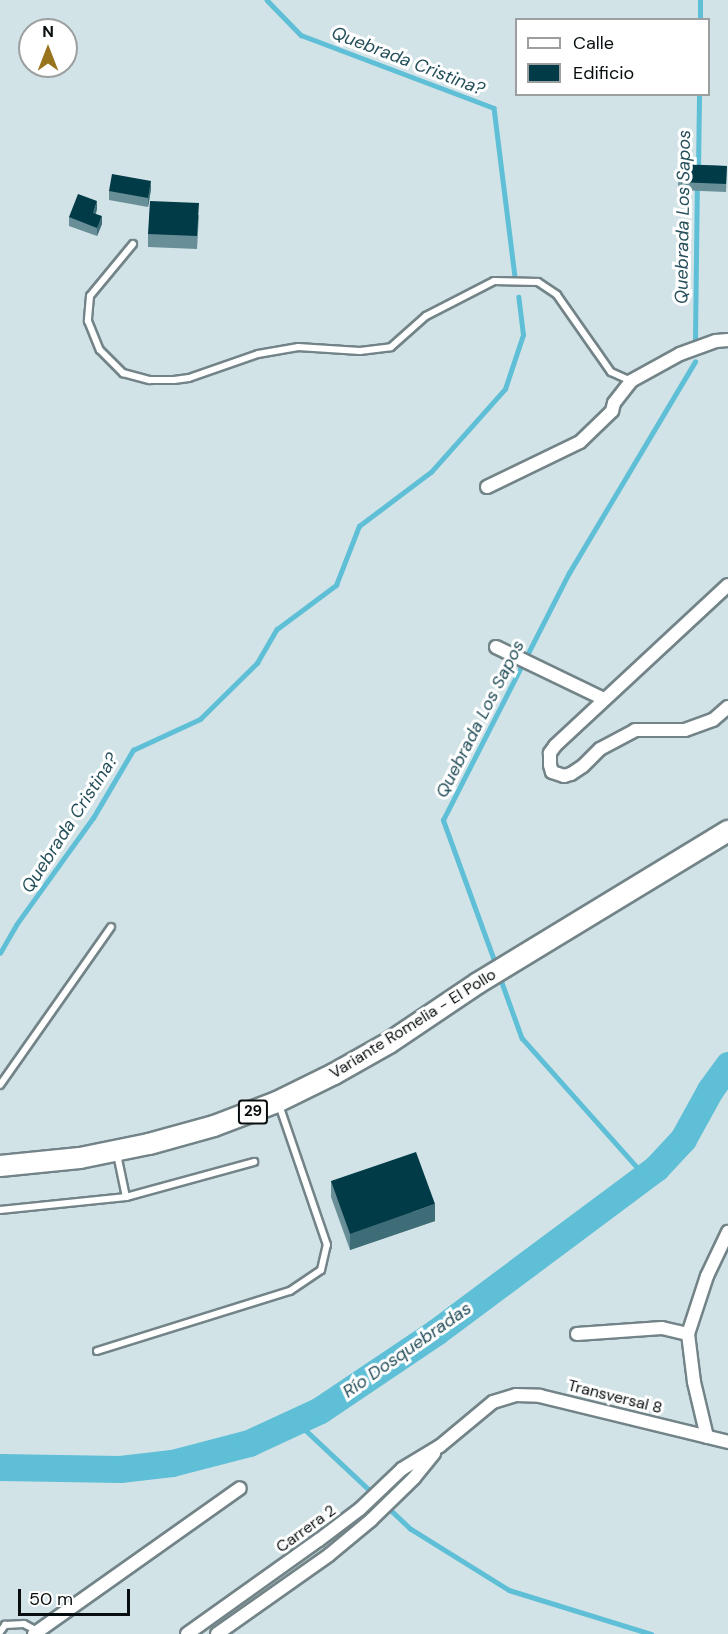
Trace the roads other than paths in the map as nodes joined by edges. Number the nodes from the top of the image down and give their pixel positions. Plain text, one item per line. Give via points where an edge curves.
1 (133, 244) dead end
2 (728, 340) edge
3 (631, 381) junction
4 (487, 487) dead end
5 (728, 585) edge
6 (496, 647) dead end
7 (604, 699) junction
8 (728, 707) edge
9 (728, 831) edge
10 (111, 927) dead end
11 (0, 1085) edge
12 (277, 1101) junction
13 (116, 1152) junction
14 (254, 1162) dead end
15 (0, 1166) edge
16 (126, 1197) junction
17 (0, 1210) edge
18 (728, 1232) edge
19 (577, 1334) dead end
20 (688, 1334) junction
21 (97, 1351) dead end
22 (493, 1402) joint
23 (707, 1437) junction
24 (728, 1442) edge
25 (440, 1446) junction
26 (240, 1488) dead end
27 (320, 1540) junction
28 (329, 1555) junction
29 (217, 1613) junction
30 (230, 1630) edge
31 (0, 1632) edge
32 (36, 1633) edge
33 (187, 1634) edge
34 (217, 1634) edge

1 - 3 lane via 90,296 88,321 100,350 123,373 150,380 174,380 258,354 298,347 360,351 391,347 426,316 494,281 505,281 538,282 557,295 611,372
2 - 3 street via 680,354
3 - 4 street via 612,411 580,442
5 - 7 street
6 - 7 street
7 - 8 street via 550,753 552,772 564,776 577,771 600,749 635,730 685,730 713,720
9 - 12 highway, Variante Romelia - El Pollo / 29 via 478,983 388,1043
10 - 11 lane
12 - 13 highway, Variante Romelia - El Pollo / 29 via 182,1136
12 - 21 lane via 327,1245 321,1270 290,1291
13 - 15 highway, Variante Romelia - El Pollo / 29
13 - 16 lane
14 - 16 lane
16 - 17 lane
18 - 20 street via 707,1276
19 - 20 street via 662,1328
20 - 23 street
22 - 23 street, Transversal 8 via 516,1395 540,1396
22 - 25 street, Carrera 2
23 - 24 street, Transversal 8
25 - 27 street, Carrera 2 via 402,1469
25 - 28 street, Carrera 2 via 393,1499
26 - 32 street
27 - 28 street
27 - 29 street, Carrera 2
28 - 30 street, Carrera 2
29 - 30 street
29 - 33 street, Carrera 2
30 - 34 street, Carrera 2
31 - 32 lane via 5,1625 24,1624

